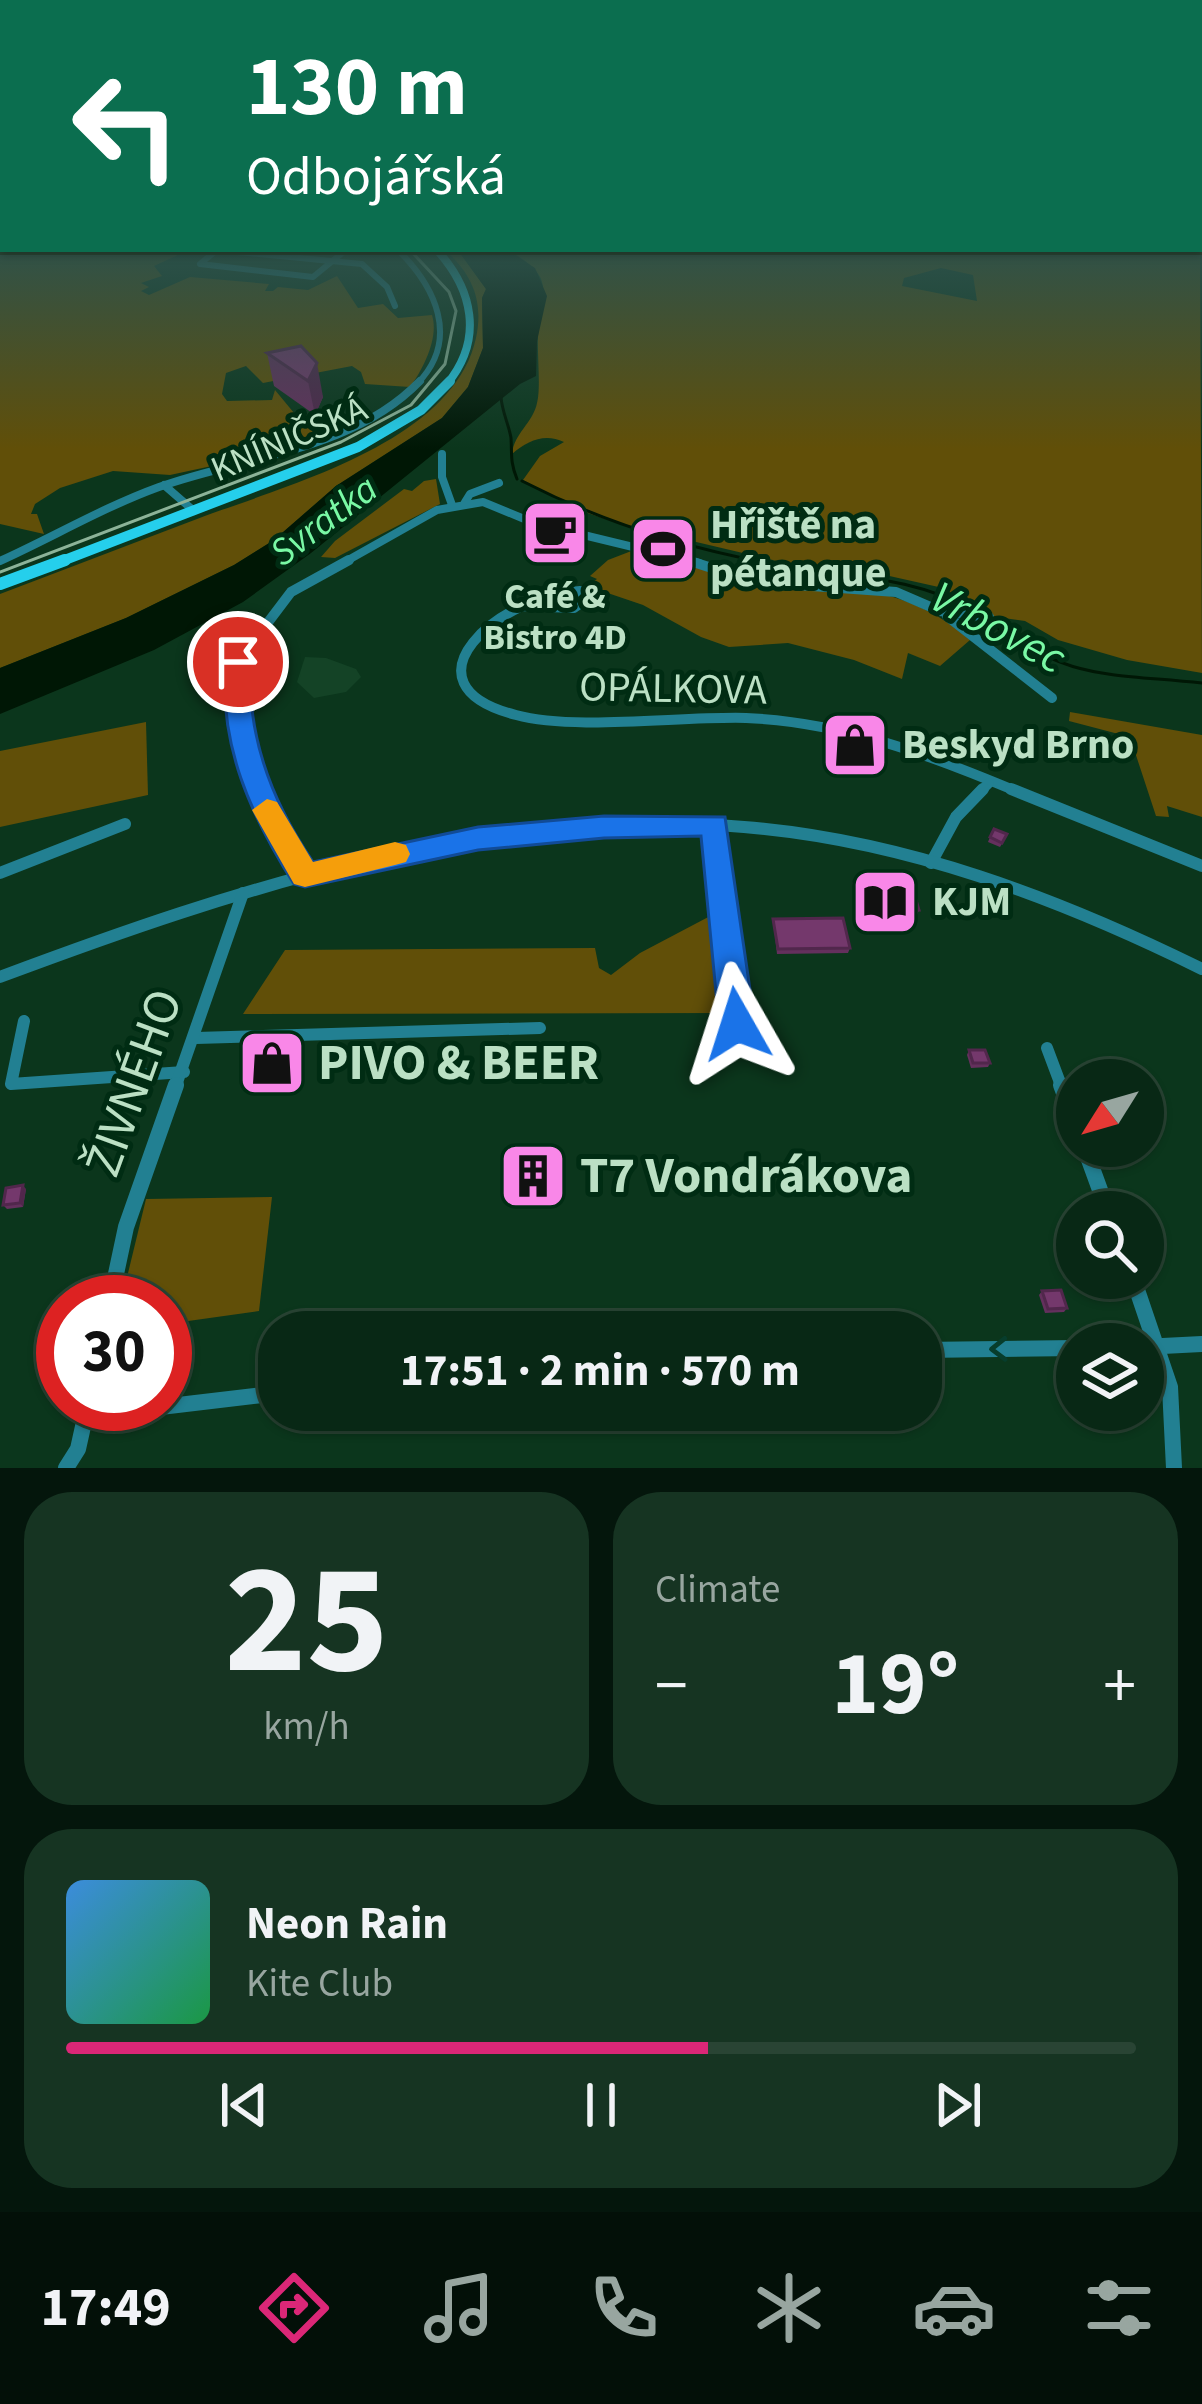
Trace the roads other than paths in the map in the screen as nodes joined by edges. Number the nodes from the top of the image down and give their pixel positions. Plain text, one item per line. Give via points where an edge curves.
1 (441, 313) edge
2 (472, 313) edge
3 (442, 454) dead end
4 (429, 473) dead end
5 (442, 477) junction
6 (500, 483) dead end
7 (164, 485) junction
8 (459, 503) junction
9 (194, 511) junction
10 (0, 561) edge
11 (0, 584) edge
12 (522, 606) junction
13 (940, 611) junction
14 (989, 617) dead end
15 (1052, 698) dead end
16 (989, 783) junction
17 (125, 824) dead end
18 (715, 825) junction
19 (931, 863) junction
20 (1202, 866) edge
21 (0, 873) edge
22 (305, 875) junction
23 (243, 893) junction
24 (1202, 969) edge
25 (0, 977) edge
26 (24, 1021) dead end
27 (737, 1024) dead end
28 (540, 1028) dead end
29 (196, 1038) junction
30 (1048, 1048) dead end
31 (1056, 1070) edge
32 (184, 1072) junction
33 (116, 1275) edge
34 (1202, 1344) edge
35 (1164, 1346) edge
36 (1056, 1348) edge
37 (942, 1350) edge
38 (1164, 1375) edge
39 (258, 1395) edge
40 (192, 1401) edge
41 (82, 1431) edge
42 (66, 1468) edge
43 (1174, 1468) edge

1 - 7 street via 432,368 410,396 374,419
2 - 9 main road, KNÍNIČSKÁ via 464,355 439,394 368,442
3 - 5 street
4 - 5 street
5 - 8 street
6 - 8 street
7 - 9 street
7 - 10 street
8 - 13 street via 483,502 534,524 755,582 896,592
8 - 22 street via 291,592 238,662 242,745 278,834
9 - 11 main road, KNÍNIČSKÁ
12 - 12 street, OPÁLKOVA via 574,608 588,598 569,590
12 - 16 street, OPÁLKOVA via 475,632 462,664 472,691 501,711 548,720 831,727
13 - 14 street
13 - 15 street
16 - 19 street via 956,817
16 - 20 street, OPÁLKOVA
17 - 21 street
18 - 19 street
18 - 22 street via 478,838
18 - 27 street
19 - 24 street
22 - 23 street
23 - 25 street
23 - 29 street, ŽIVNÉHO
26 - 32 street via 10,1084
28 - 29 street
29 - 32 street, ŽIVNÉHO
30 - 31 street
32 - 33 street, ŽIVNÉHO
34 - 35 street
36 -> 37 street
38 - 43 street
39 - 40 street
41 - 42 street

